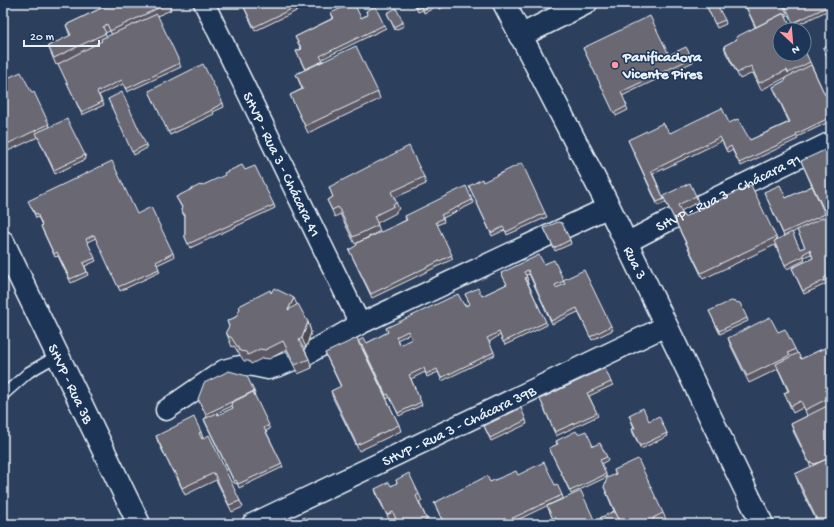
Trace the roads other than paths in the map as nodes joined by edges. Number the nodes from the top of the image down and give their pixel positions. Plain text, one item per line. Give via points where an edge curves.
1 (204, 3) edge
2 (504, 3) edge
3 (586, 3) edge
4 (520, 36) junction
5 (831, 142) edge
6 (609, 207) junction
7 (3, 242) edge
8 (626, 243) junction
9 (360, 324) junction
10 (666, 326) junction
11 (57, 356) junction
12 (3, 395) edge
13 (166, 410) dead end
14 (139, 524) edge
15 (252, 524) edge
16 (762, 524) edge

1 - 9 street, SHVP - Rua 3 - Chácara 41
2 - 4 main road, Rua 3
3 - 4 main road
4 - 6 main road, Rua 3
5 - 8 street, SHVP - Rua 3 - Chácara 91
6 - 8 main road, Rua 3
6 - 9 street
7 - 11 main road, SHVP - Rua 3B
8 - 10 main road, Rua 3
9 - 13 street via 307,354 279,366 268,369 249,365 224,370
10 - 15 street, SHVP - Rua 3 - Chácara 39B
10 - 16 main road, Rua 3
11 - 12 lane via 29,372
11 - 14 main road, SHVP - Rua 3B

